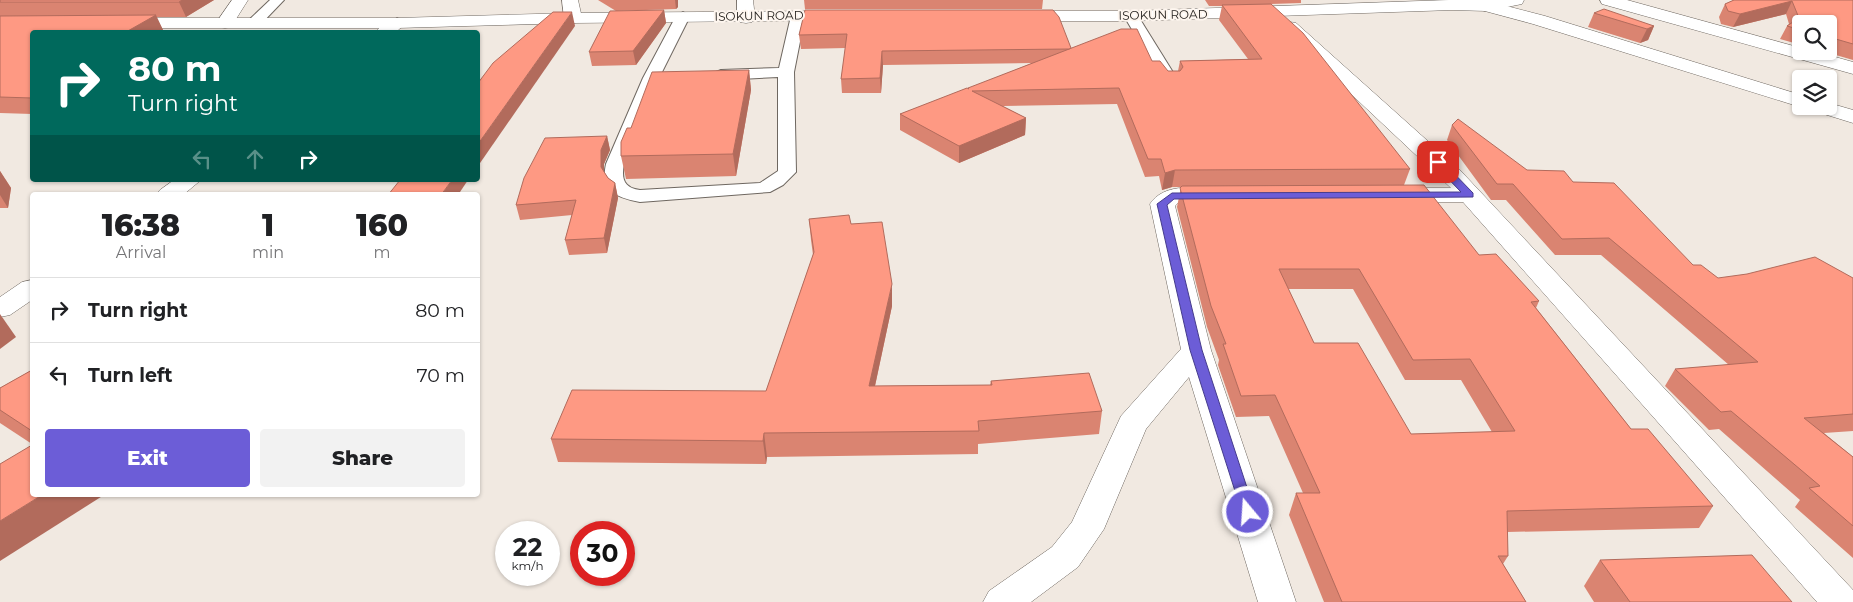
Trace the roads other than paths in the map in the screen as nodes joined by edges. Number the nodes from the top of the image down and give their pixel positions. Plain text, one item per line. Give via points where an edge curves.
1 (240, 0) edge
2 (277, 0) edge
3 (570, 0) edge
4 (745, 0) edge
5 (1516, 0) edge
6 (1608, 0) edge
7 (1487, 6) junction
8 (1274, 12) junction
9 (683, 16) junction
10 (798, 16) junction
11 (857, 16) edge
12 (1004, 16) edge
13 (1131, 16) junction
14 (573, 18) junction
15 (746, 18) junction
16 (255, 22) junction
17 (104, 23) edge
18 (225, 23) junction
19 (391, 28) edge
20 (1853, 68) edge
21 (786, 72) junction
22 (709, 76) edge
23 (651, 78) junction
24 (670, 78) edge
25 (1171, 82) edge
26 (1792, 98) edge
27 (1837, 112) edge
28 (1853, 117) edge
29 (186, 182) edge
30 (172, 192) edge
31 (1245, 195) edge
32 (1372, 195) edge
33 (1470, 195) junction
34 (30, 289) edge
35 (0, 309) edge
36 (1196, 350) junction
37 (1002, 602) edge
38 (1277, 602) edge
39 (1840, 602) edge

1 - 18 street
2 - 16 lane
3 - 14 street
4 - 15 street
5 - 7 street, ISOKUN ROAD
6 - 20 street
7 - 8 street, ISOKUN ROAD
7 - 26 street
8 - 13 street, ISOKUN ROAD
8 - 33 street
9 - 14 street, ISOKUN ROAD
9 - 15 street, ISOKUN ROAD
9 - 23 lane
10 - 11 street, ISOKUN ROAD
10 - 15 street, ISOKUN ROAD
10 - 21 lane
12 - 13 street, ISOKUN ROAD
13 - 25 lane
14 - 19 street, ISOKUN ROAD
16 - 18 street, ISOKUN ROAD
16 - 19 street, ISOKUN ROAD
17 - 18 street, ISOKUN ROAD
21 - 22 lane
21 - 23 lane via 787,172 777,181 764,188 746,190 626,194 616,186 613,173
23 - 24 lane
27 - 28 street
29 - 30 street
31 - 36 street via 1172,196 1162,204
32 - 33 street
33 - 39 street
34 - 35 street
36 - 37 street via 1132,424 1086,529 1065,557
36 - 38 street

